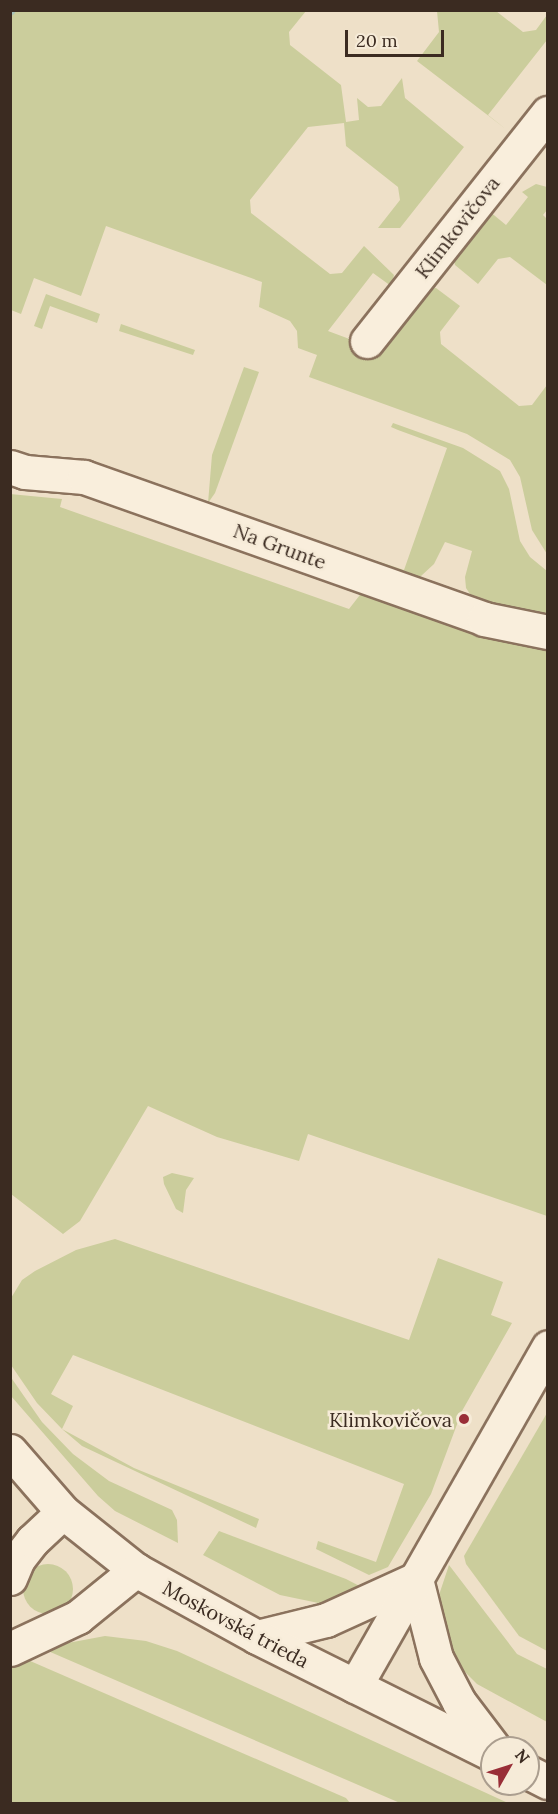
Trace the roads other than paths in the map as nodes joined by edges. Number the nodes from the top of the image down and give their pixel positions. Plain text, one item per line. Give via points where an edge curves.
1 (548, 113) edge
2 (537, 149) edge
3 (367, 341) dead end
4 (10, 466) edge
5 (548, 632) edge
6 (548, 1347) edge
7 (10, 1451) edge
8 (63, 1512) junction
9 (135, 1570) junction
10 (10, 1578) edge
11 (416, 1579) junction
12 (257, 1637) junction
13 (10, 1649) edge
14 (355, 1686) junction
15 (485, 1736) edge
16 (480, 1748) edge

1 - 2 street, Klimkovičova
2 - 3 street, Klimkovičova
4 - 5 street, Na Grunte via 26,472 84,477 484,619
6 - 11 street
7 - 8 street, Moskovská trieda
8 - 9 street, Moskovská trieda
8 - 10 street via 32,1541
9 - 12 street, Moskovská trieda
9 - 13 street via 78,1617
11 - 12 street via 327,1620
11 - 14 street
11 - 15 street via 436,1658 459,1702
12 - 14 street, Moskovská trieda
14 - 16 street, Moskovská trieda

